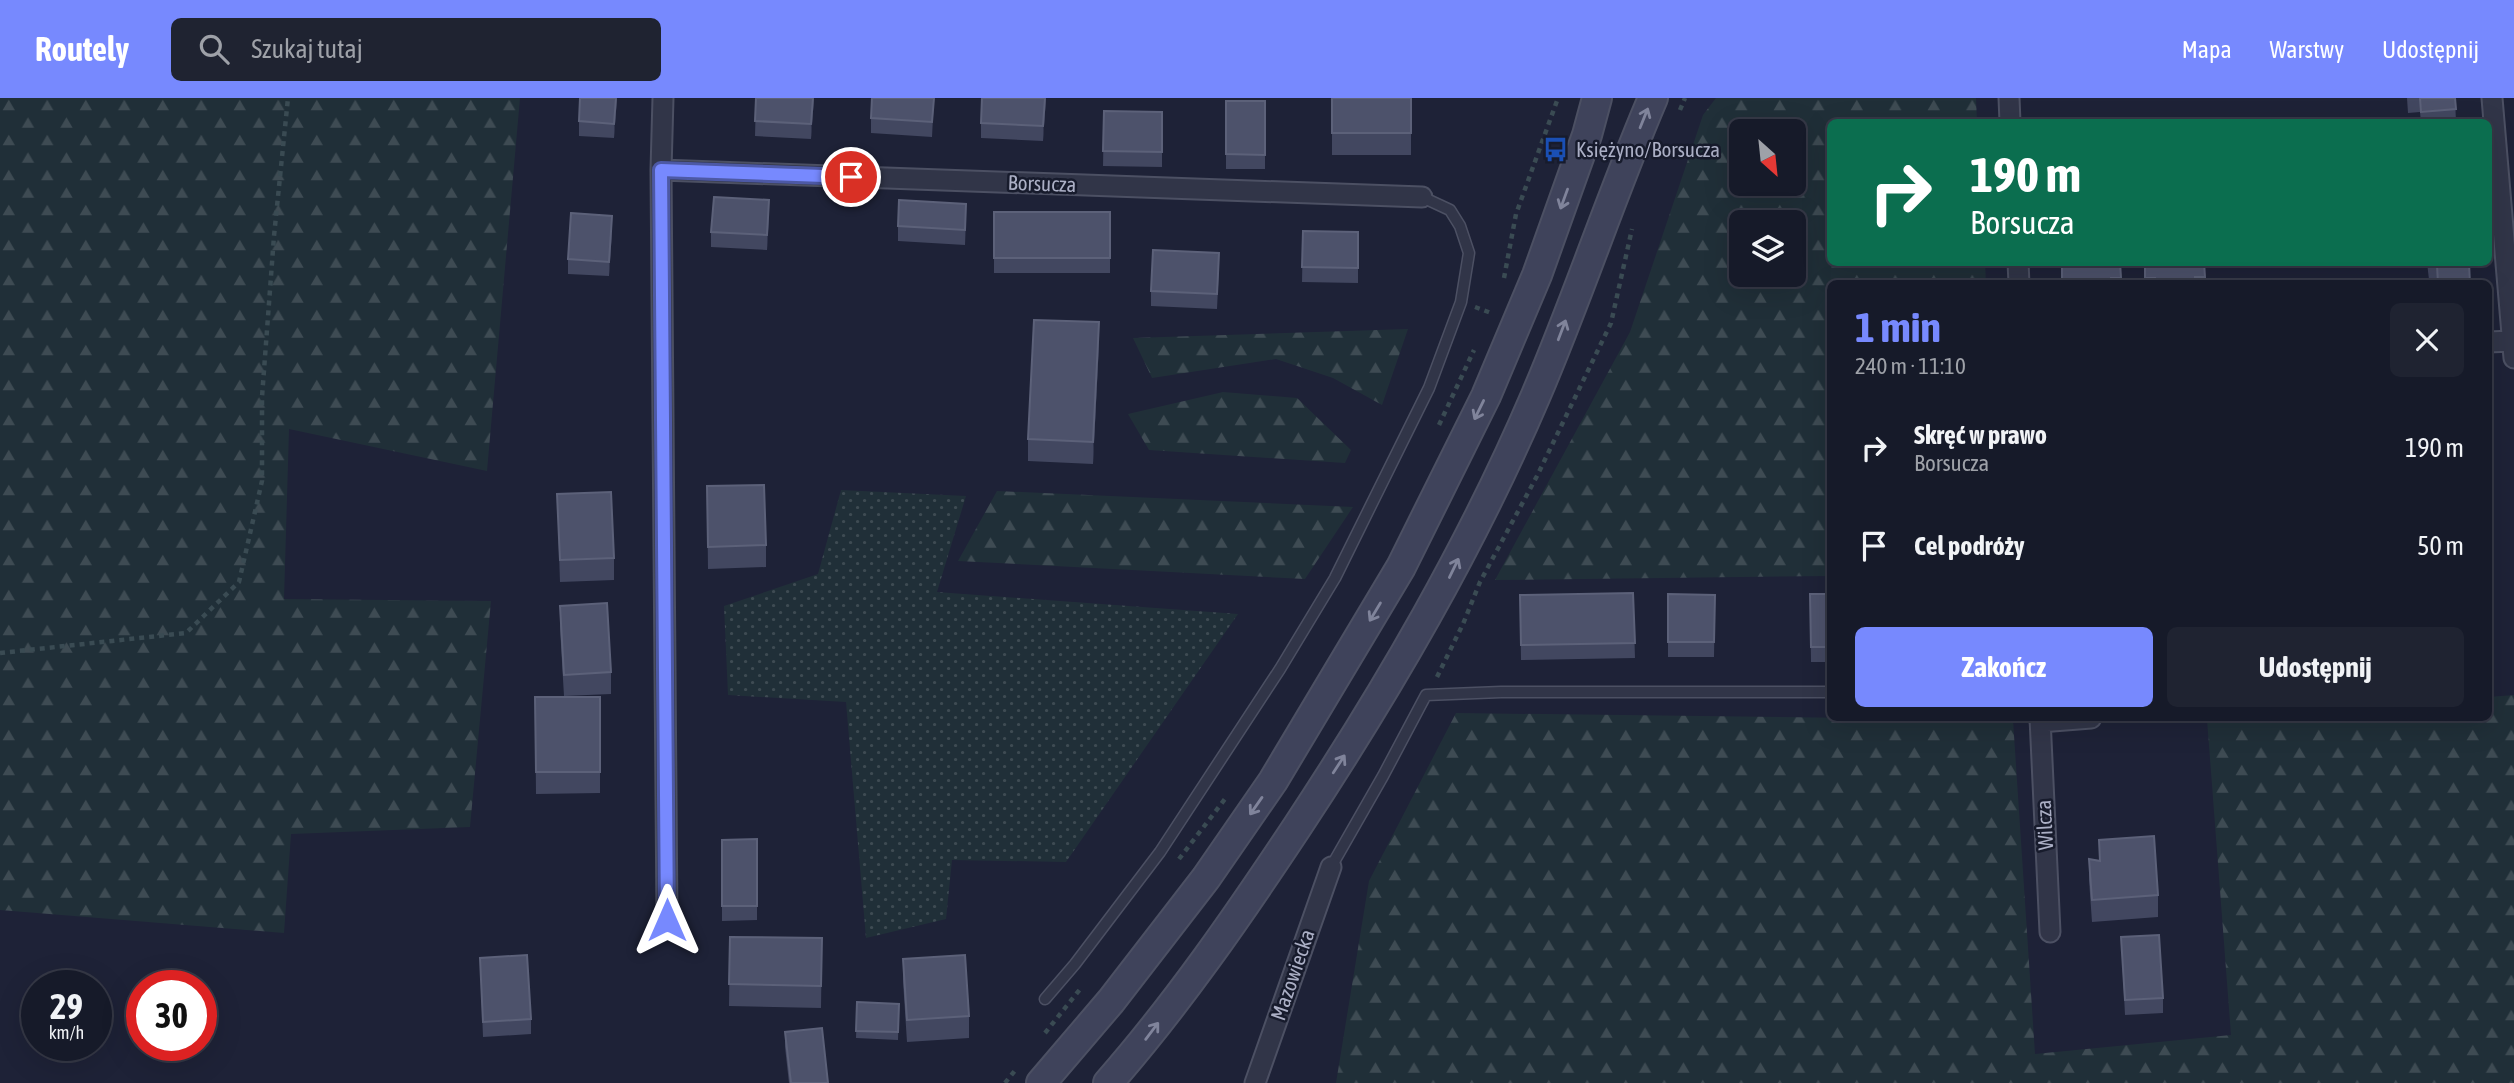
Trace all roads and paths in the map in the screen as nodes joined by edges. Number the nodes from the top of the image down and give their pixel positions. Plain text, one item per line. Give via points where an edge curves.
1 (288, 98) edge
2 (663, 98) edge
3 (1597, 98) edge
4 (1653, 98) edge
5 (2009, 98) edge
6 (2492, 98) edge
7 (2010, 119) edge
8 (661, 170) junction
9 (1422, 197) joint
10 (2492, 343) edge
11 (2513, 349) edge
12 (0, 653) edge
13 (1827, 692) edge
14 (2040, 721) edge
15 (1331, 867) joint
16 (667, 920) dead end
17 (2050, 932) dead end
18 (1045, 999) dead end
19 (1041, 1083) edge
20 (1108, 1083) edge
21 (1255, 1083) edge

1 - 12 path via 262,397 262,481 239,582 186,633
2 - 8 street
3 -> 19 main road via 1537,275 1486,396 1401,567 1273,781 1206,878
20 -> 4 main road via 1233,925 1361,730 1449,578 1537,394
5 - 7 street
6 - 11 street
8 - 9 street, Borsucza
8 - 16 street
9 - 18 lane via 1450,210 1469,253 1461,302 1429,388 1335,578 1280,669 1160,852
10 - 11 street
13 - 15 lane via 1426,695
14 - 17 street, Wilcza
15 - 21 street, Mazowiecka

